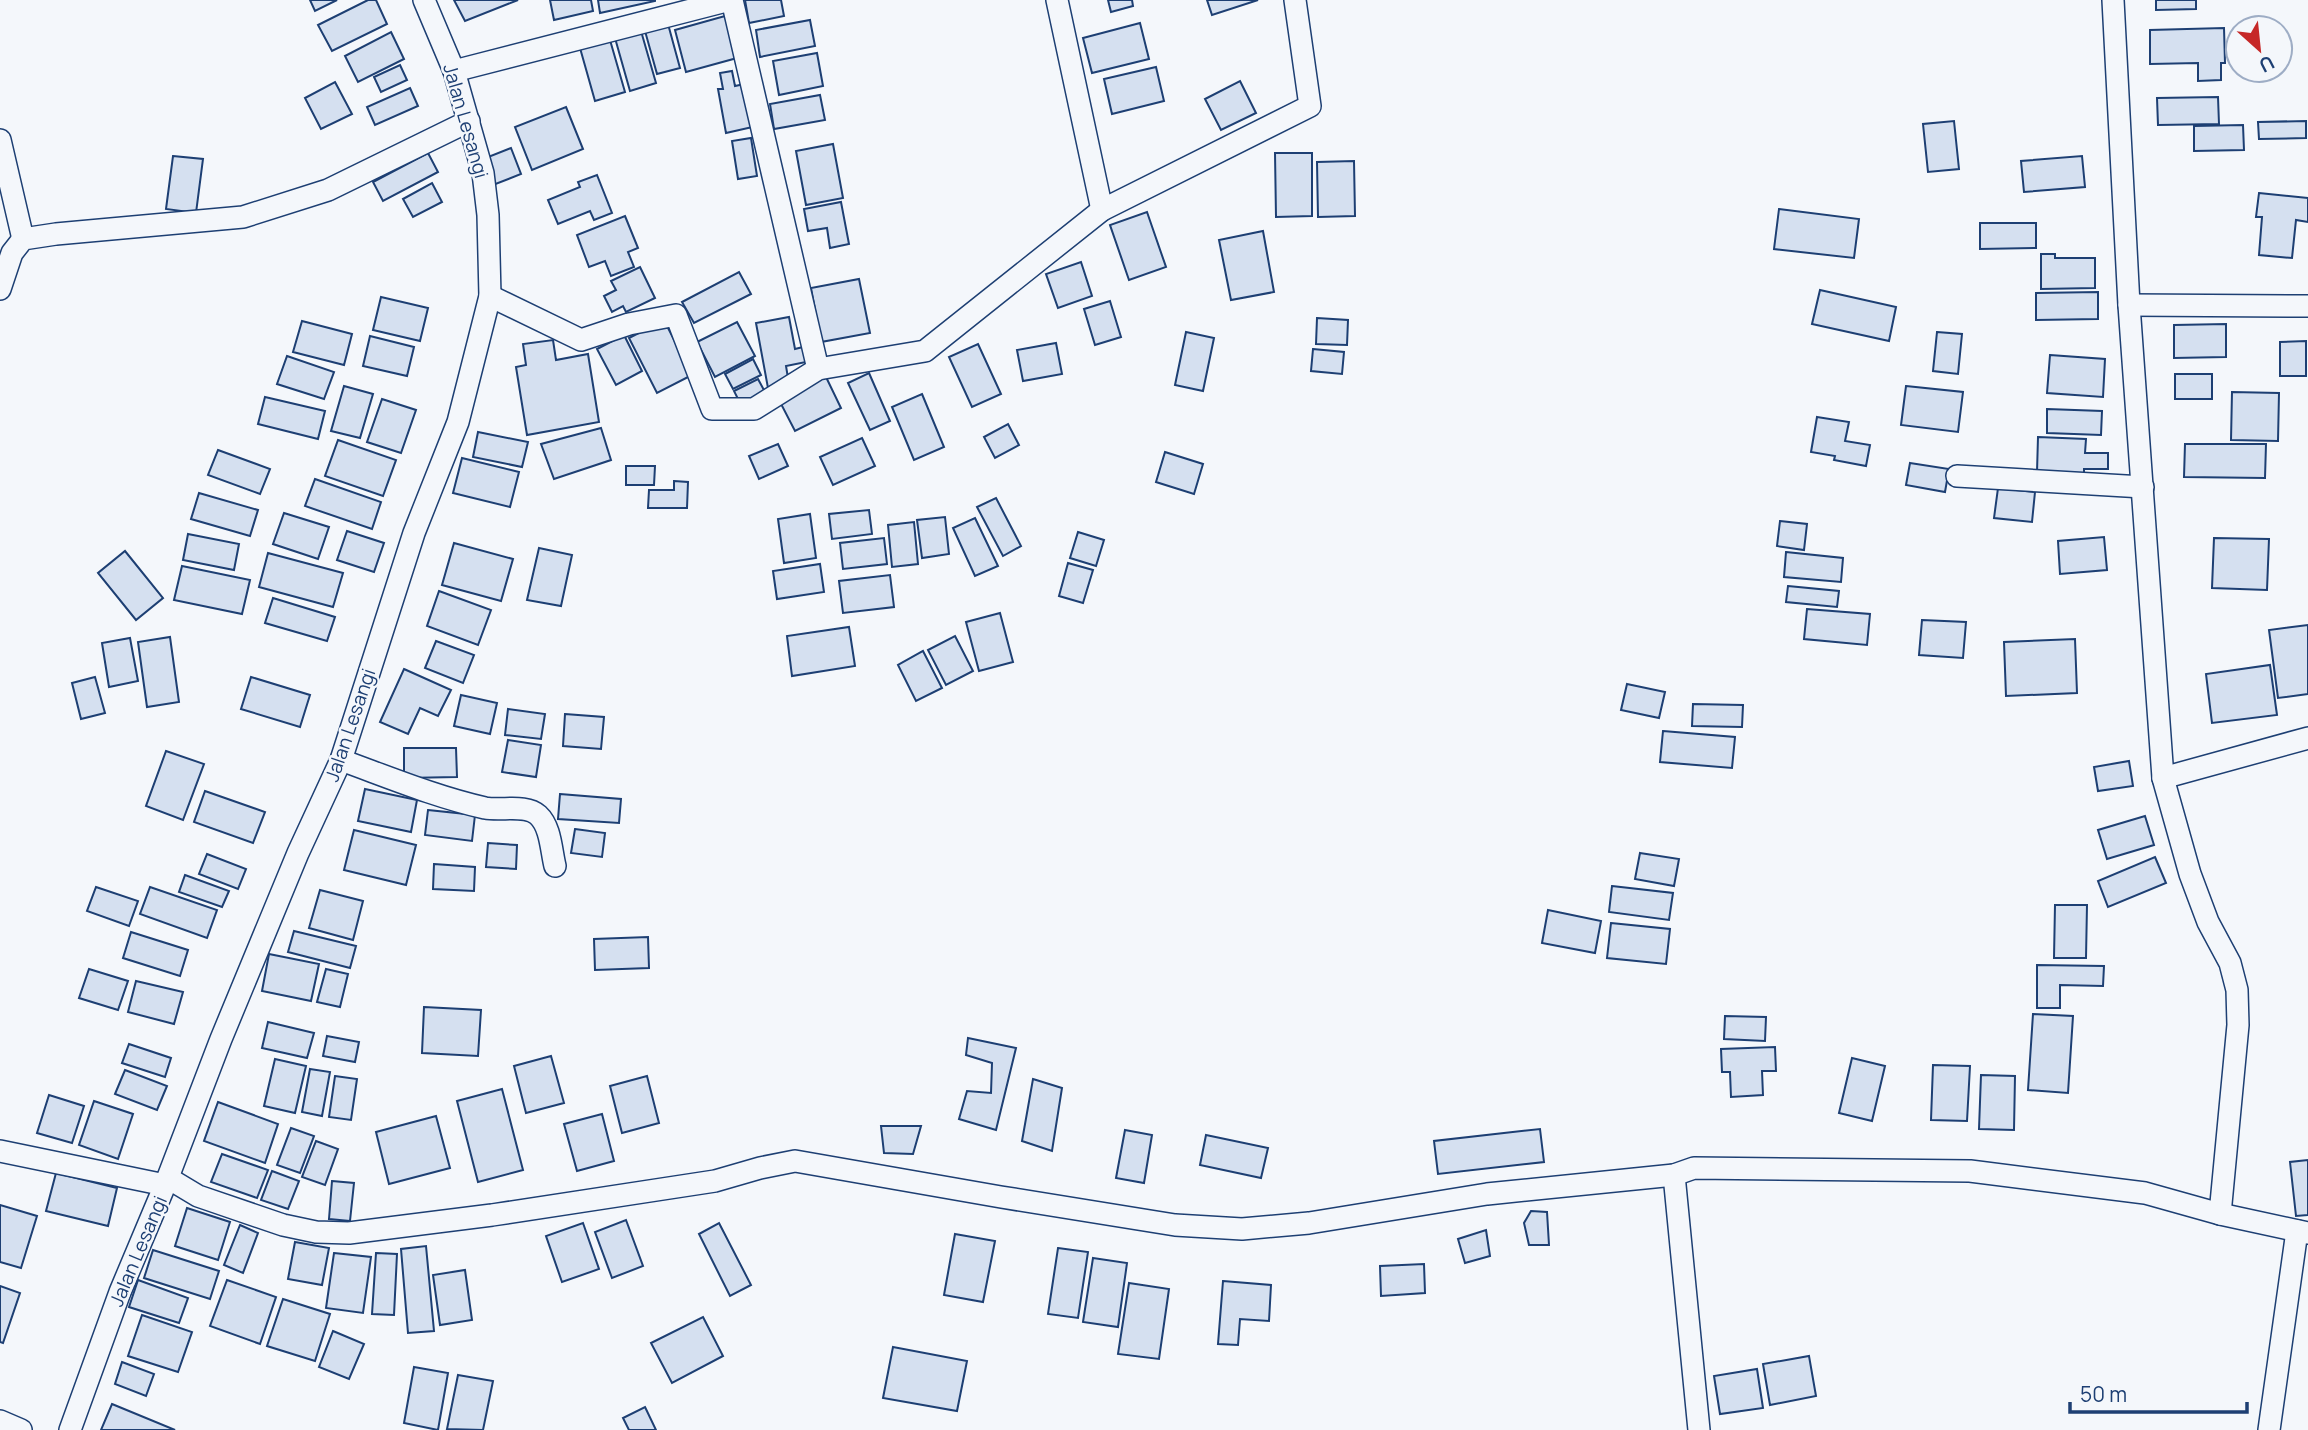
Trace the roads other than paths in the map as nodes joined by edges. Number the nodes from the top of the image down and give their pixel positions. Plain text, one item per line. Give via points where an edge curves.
1 (424, 0) edge
2 (731, 0) edge
3 (1057, 0) edge
4 (1295, 0) edge
5 (2113, 0) edge
6 (454, 71) junction
7 (469, 121) junction
8 (0, 140) edge
9 (1102, 210) junction
10 (23, 239) junction
11 (0, 289) edge
12 (489, 296) junction
13 (2129, 305) junction
14 (2308, 306) edge
15 (818, 369) junction
16 (1957, 476) dead end
17 (2143, 487) junction
18 (2308, 738) edge
19 (341, 760) junction
20 (2163, 778) junction
21 (555, 866) dead end
22 (0, 1151) edge
23 (1674, 1175) junction
24 (167, 1182) junction
25 (2220, 1214) junction
26 (2302, 1232) edge
27 (0, 1421) edge
28 (21, 1430) edge
29 (70, 1430) edge
30 (1699, 1430) edge
31 (2269, 1430) edge

1 - 6 street, Jalan Lesangi
2 - 6 street
2 - 15 street
3 - 9 street
4 - 9 street via 1310,106
5 - 13 street
6 - 7 street, Jalan Lesangi
7 - 10 street via 328,190 243,217
7 - 12 street, Jalan Lesangi via 488,215
8 - 10 street
9 - 15 street via 925,351
10 - 11 street via 12,253
12 - 15 street via 581,340 676,315 712,409 754,409
12 - 19 street, Jalan Lesangi via 458,422 414,533
13 - 14 street
13 - 17 street
16 - 17 street
17 - 20 street
18 - 20 street
19 - 21 street via 486,808 530,810 544,822
19 - 24 street, Jalan Lesangi via 298,853
20 - 25 street via 2190,874 2230,962 2237,990 2238,1025
22 - 24 street
23 - 24 street via 1487,1194 1310,1223 1241,1228 1175,1225 795,1161 715,1181 349,1233 283,1225
23 - 25 street via 1694,1168 1970,1171 2145,1193
23 - 30 street
24 - 29 street, Jalan Lesangi via 120,1292
25 - 26 street
26 - 31 street
27 - 28 street

